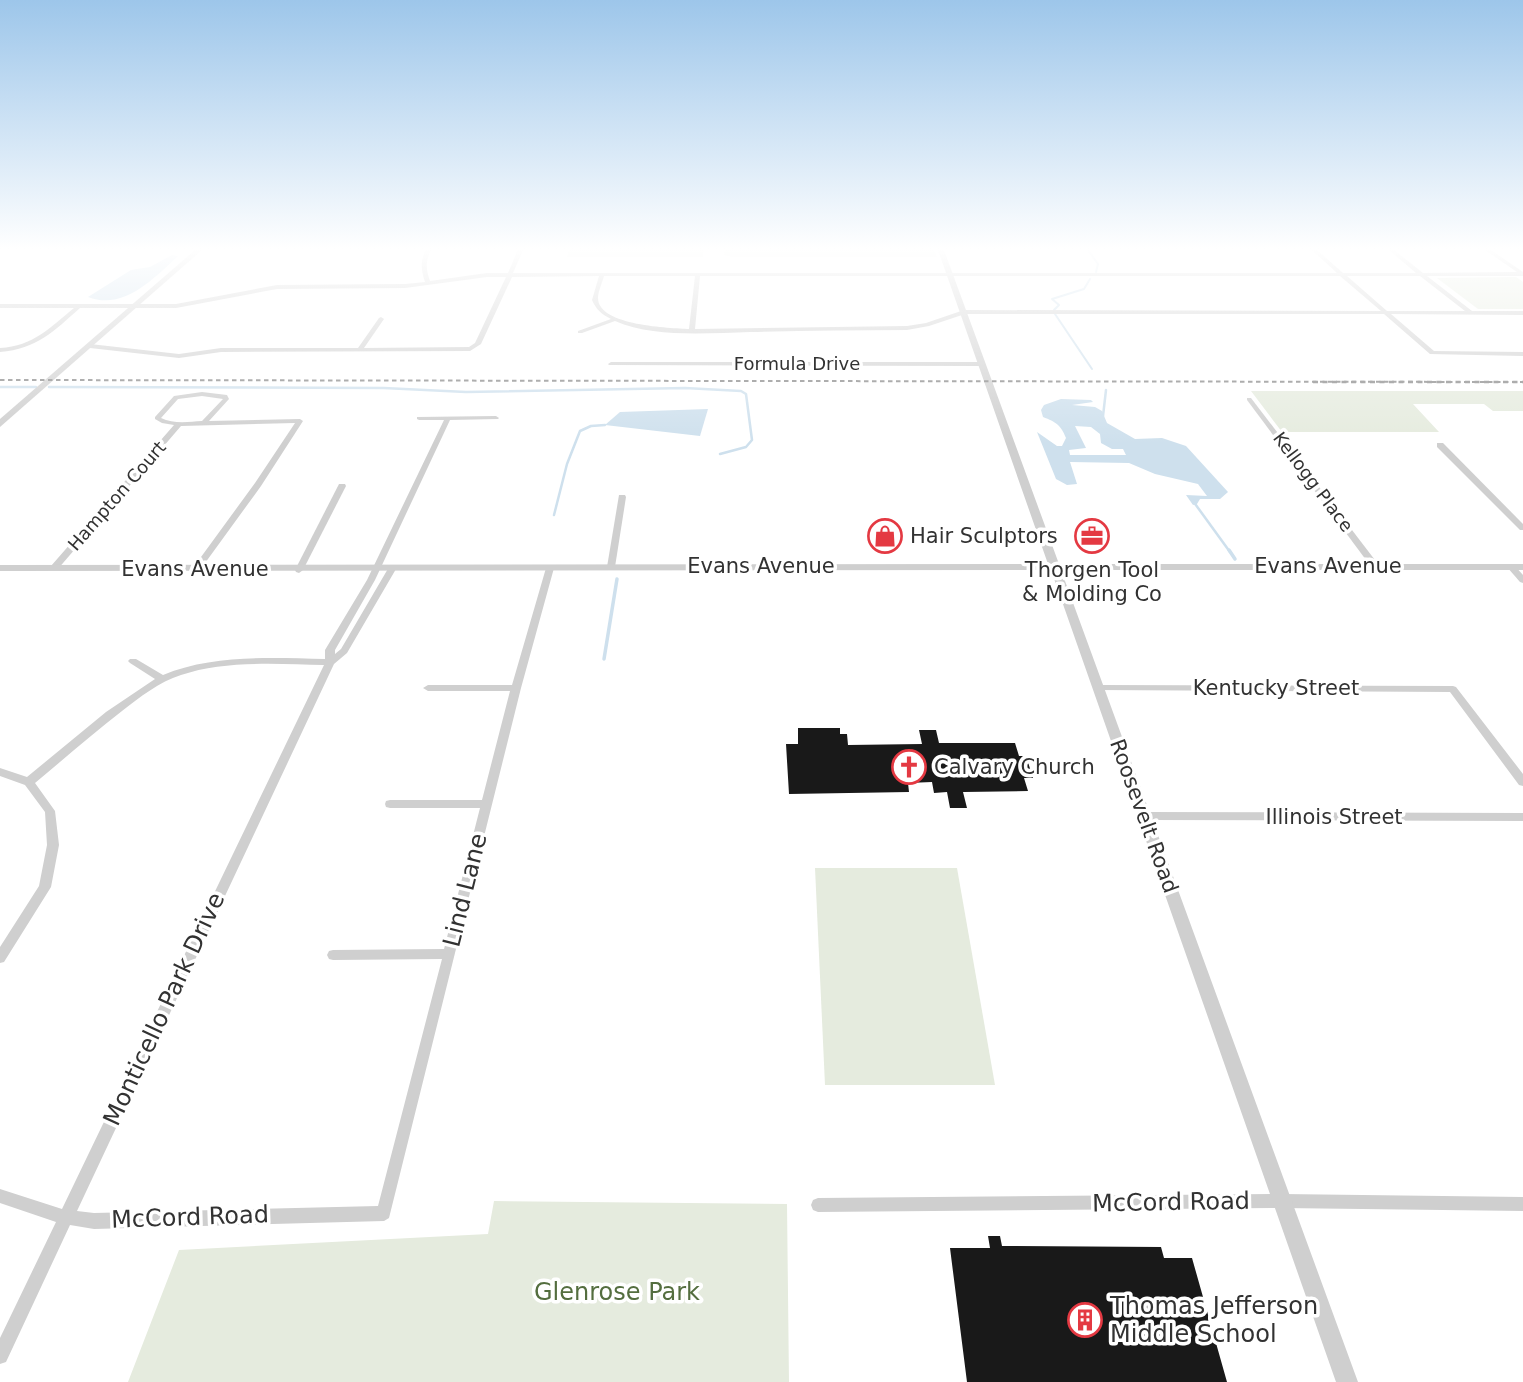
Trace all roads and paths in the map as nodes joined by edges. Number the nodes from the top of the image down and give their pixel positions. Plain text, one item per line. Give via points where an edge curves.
1 (69, 314) edge
2 (125, 314) edge
3 (494, 314) edge
4 (610, 314) edge
5 (694, 314) edge
6 (957, 314) edge
7 (965, 314) edge
8 (1387, 314) edge
9 (381, 319) dead end
10 (615, 319) junction
11 (692, 331) junction
12 (580, 332) dead end
13 (90, 346) junction
14 (0, 350) edge
15 (359, 350) junction
16 (1523, 354) edge
17 (611, 364) dead end
18 (982, 364) junction
19 (1249, 399) dead end
20 (419, 418) dead end
21 (448, 418) junction
22 (496, 418) dead end
23 (205, 422) junction
24 (0, 424) edge
25 (179, 424) junction
26 (1440, 446) dead end
27 (342, 486) dead end
28 (622, 497) dead end
29 (1523, 527) edge
30 (1055, 565) junction
31 (1375, 566) junction
32 (611, 567) junction
33 (1517, 567) edge
34 (0, 568) edge
35 (54, 568) junction
36 (197, 568) junction
37 (550, 568) junction
38 (375, 569) junction
39 (392, 569) junction
40 (299, 570) junction
41 (1523, 580) edge
42 (133, 661) dead end
43 (330, 662) junction
44 (162, 678) junction
45 (428, 688) dead end
46 (516, 688) junction
47 (1098, 688) junction
48 (0, 772) edge
49 (29, 782) junction
50 (1523, 782) edge
51 (390, 804) dead end
52 (486, 804) junction
53 (1145, 816) junction
54 (1523, 817) edge
55 (449, 954) junction
56 (333, 955) dead end
57 (0, 958) edge
58 (0, 1196) edge
59 (1282, 1201) junction
60 (1523, 1204) edge
61 (818, 1205) dead end
62 (384, 1213) joint
63 (65, 1217) junction
64 (0, 1356) edge
65 (1347, 1382) edge

1 - 14 street via 24,348
2 - 13 street
3 - 15 street via 478,344 461,350
4 - 10 street
5 - 11 street
6 - 11 street via 907,328
7 - 18 street, Roosevelt Road
8 - 16 street via 1432,353
9 - 15 street
10 - 11 street via 643,328
10 - 12 street
13 - 15 street via 179,356 221,350
13 - 24 street
17 - 18 street, Formula Drive
18 - 30 street, Roosevelt Road
19 - 31 street, Kellogg Place
20 - 21 street
21 - 22 street
21 - 38 street, Monticello Park Drive
23 - 25 street
23 - 25 street via 225,396 176,397 157,418
23 - 36 street via 300,421
25 - 35 street, Hampton Court
26 - 29 street
27 - 40 street
28 - 32 street
30 - 31 street, Evans Avenue
30 - 32 street, Evans Avenue
30 - 47 street, Roosevelt Road
31 - 33 street, Evans Avenue
32 - 37 street, Evans Avenue
33 - 41 street
34 - 35 street, Evans Avenue
35 - 36 street, Evans Avenue
36 - 40 street, Evans Avenue
37 - 39 street, Evans Avenue
37 - 46 street, Lind Lane
38 - 39 street, Evans Avenue
38 - 40 street, Evans Avenue
38 - 43 street, Monticello Park Drive via 330,650
39 - 43 street, Monticello Park Drive via 344,651
42 - 44 street
43 - 44 street via 225,663
43 - 63 street, Monticello Park Drive
44 - 49 street
45 - 46 street
46 - 52 street, Lind Lane
47 - 50 street, Kentucky Street via 1453,689
47 - 53 street, Roosevelt Road
48 - 49 street
49 - 57 street via 50,811 53,845 45,887
51 - 52 street
52 - 55 street, Lind Lane
53 - 54 street, Illinois Street
53 - 59 street, Roosevelt Road
55 - 56 street
55 - 62 street, Lind Lane
58 - 63 street, McCord Road
59 - 60 street, McCord Road
59 - 61 street, McCord Road
59 - 65 street, Roosevelt Road
62 - 63 street, McCord Road via 94,1221
63 - 64 street, Monticello Park Drive

